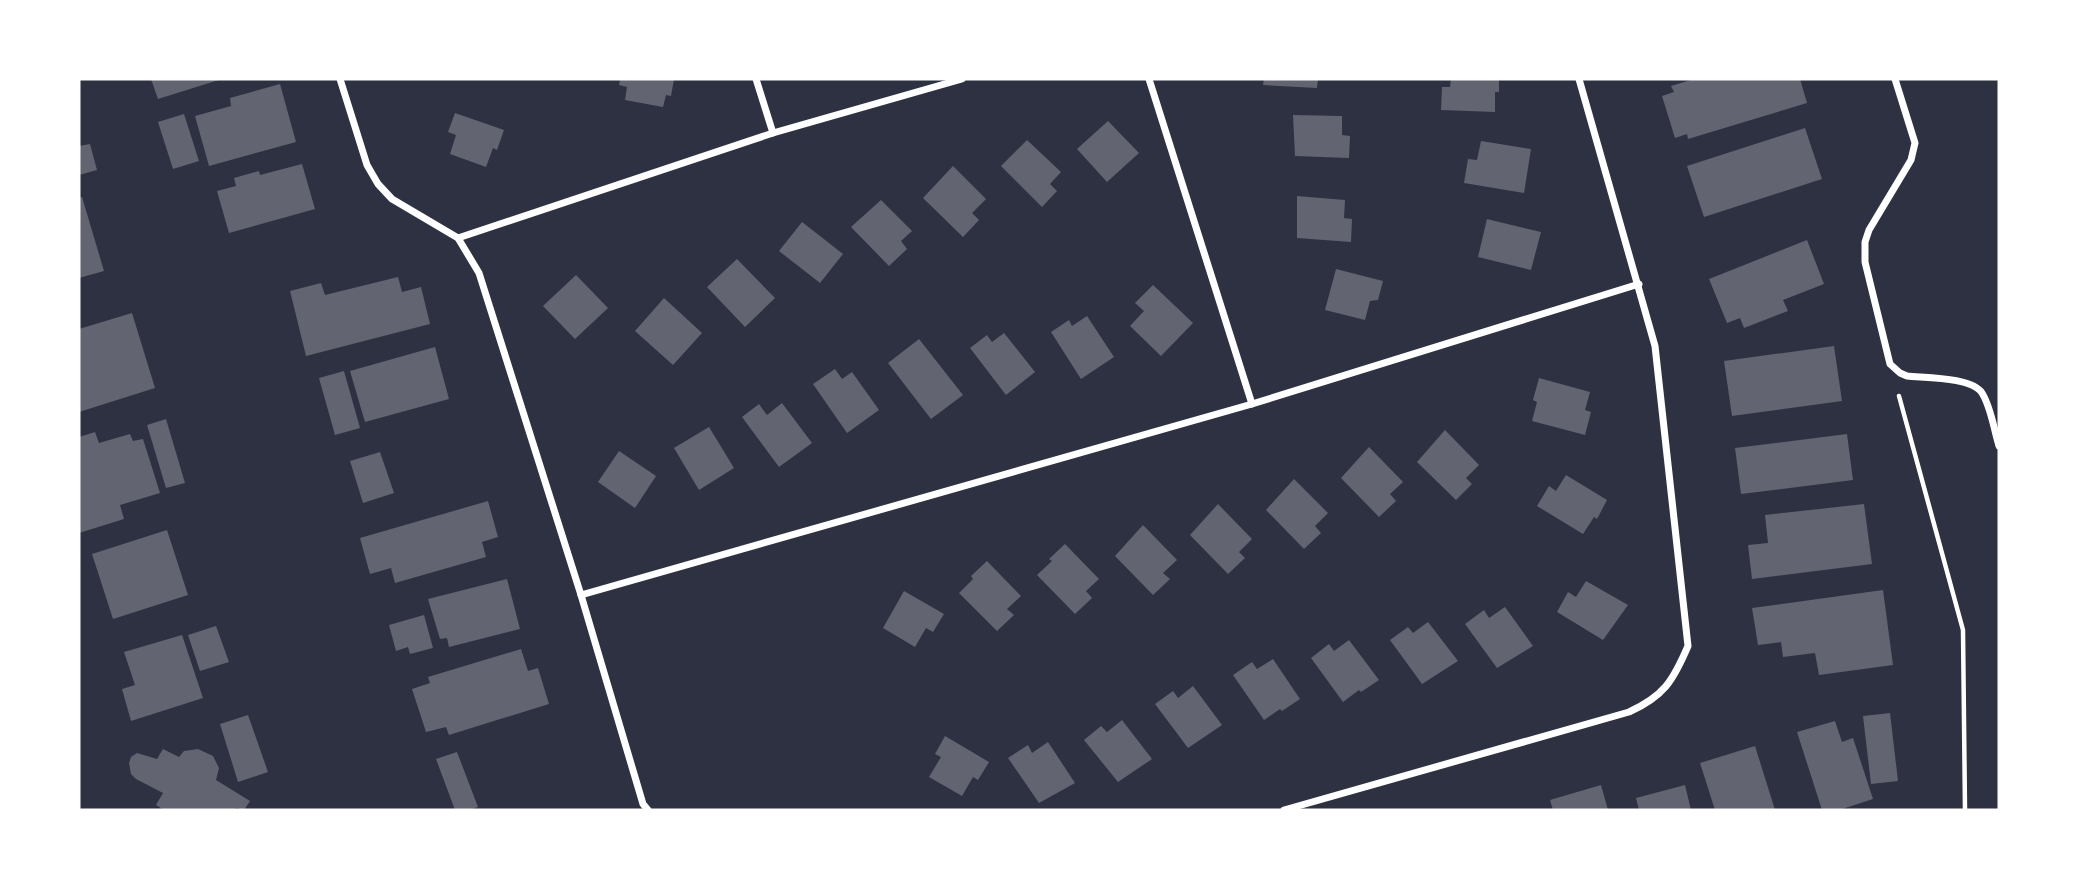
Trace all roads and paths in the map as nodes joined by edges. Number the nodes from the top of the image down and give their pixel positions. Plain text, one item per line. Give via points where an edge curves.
1 (340, 79) edge
2 (756, 79) edge
3 (962, 79) edge
4 (1149, 79) edge
5 (1579, 79) edge
6 (1895, 79) edge
7 (773, 133) junction
8 (458, 238) junction
9 (1639, 284) junction
10 (1890, 365) junction
11 (1252, 404) junction
12 (1999, 446) edge
13 (581, 595) junction
14 (648, 810) edge
15 (1284, 810) edge
16 (1965, 810) edge

1 - 8 street via 378,184 392,199
2 - 7 street
3 - 7 street
4 - 11 street
5 - 9 street
6 - 10 street via 1915,144 1911,160 1869,230 1864,252
7 - 8 street
8 - 13 street via 479,273
9 - 11 street
9 - 15 street via 1655,346 1688,646 1675,675 1652,702 1629,712
10 - 12 street via 1907,376 1976,387 1983,394
10 - 16 path via 1964,630
11 - 13 street
13 - 14 street

